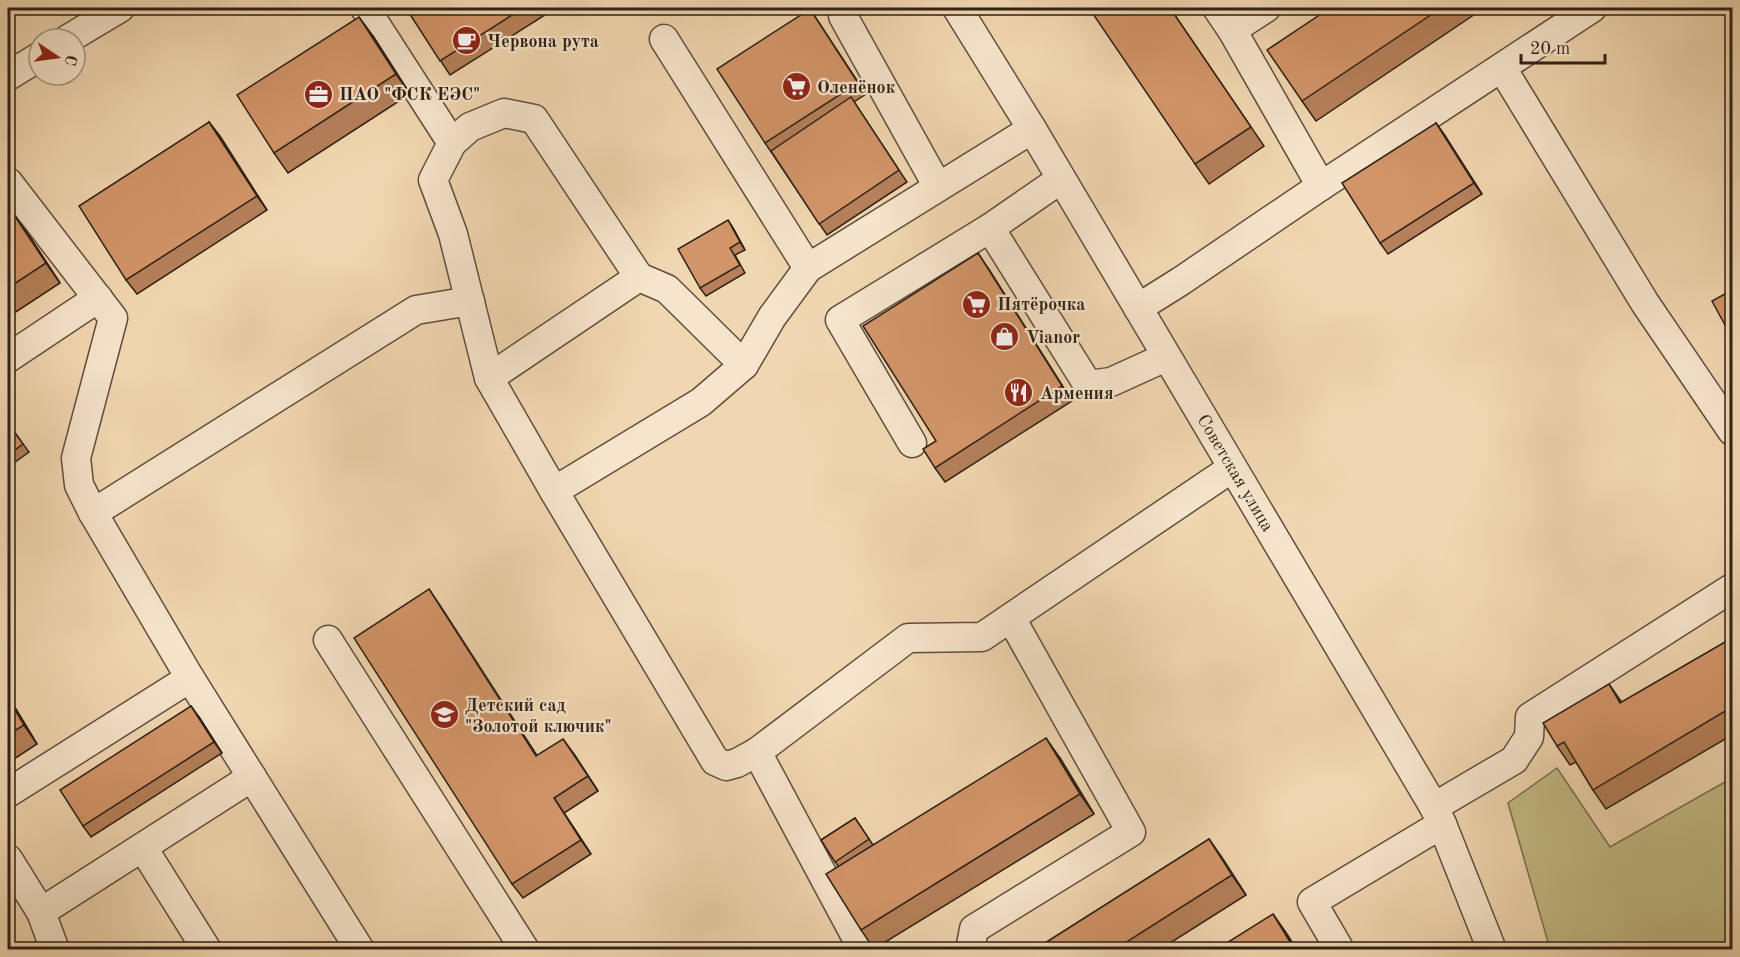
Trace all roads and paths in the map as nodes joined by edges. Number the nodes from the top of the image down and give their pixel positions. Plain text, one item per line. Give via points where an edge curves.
1 (120, 8) edge
2 (365, 8) edge
3 (844, 8) edge
4 (957, 8) edge
5 (1266, 8) edge
6 (1585, 9) edge
7 (1224, 19) edge
8 (87, 28) edge
9 (664, 39) dead end
10 (27, 64) edge
11 (1502, 68) junction
12 (8, 76) edge
13 (1032, 129) junction
14 (452, 143) junction
15 (1061, 178) junction
16 (8, 182) edge
17 (1321, 186) junction
18 (938, 187) junction
19 (990, 228) junction
20 (808, 268) junction
21 (639, 277) junction
22 (98, 298) junction
23 (470, 301) junction
24 (1138, 308) junction
25 (1166, 357) junction
26 (8, 358) edge
27 (744, 365) junction
28 (489, 378) junction
29 (1732, 431) edge
30 (912, 443) dead end
31 (1232, 468) junction
32 (554, 491) junction
33 (93, 513) junction
34 (1732, 588) edge
35 (1011, 618) junction
36 (328, 640) dead end
37 (190, 678) junction
38 (757, 752) junction
39 (252, 777) junction
40 (8, 793) edge
41 (1438, 815) junction
42 (143, 848) junction
43 (8, 859) edge
44 (41, 912) junction
45 (55, 950) edge
46 (207, 950) edge
47 (360, 950) edge
48 (525, 950) edge
49 (863, 950) edge
50 (970, 950) edge
51 (1340, 950) edge
52 (1492, 950) edge

1 - 8 street
2 - 14 street
3 - 18 street via 843,16
4 - 13 street, Советская улица
5 - 7 street
6 - 11 street
7 - 17 street
9 - 20 street
10 - 12 street
11 - 17 street
11 - 29 street via 1645,303
13 - 15 street, Советская улица
13 - 18 street
14 - 21 street via 470,127 504,113 534,119
14 - 23 street via 433,180 453,234
15 - 19 street
15 - 24 street, Советская улица
16 - 22 street
17 - 24 street
18 - 20 street
19 - 25 street via 1088,385 1111,382
19 - 30 street via 840,320
20 - 27 street via 772,316
21 - 27 street via 667,289
21 - 28 street
22 - 26 street
22 - 33 street via 113,318 76,458 79,485
23 - 28 street
23 - 33 street via 416,310
24 - 25 street, Советская улица
25 - 31 street, Советская улица
27 - 32 street via 701,402
28 - 32 street
31 - 35 street
31 - 41 street, Советская улица
32 - 38 street via 715,760 726,766
33 - 37 street
34 - 41 street via 1530,717 1529,737 1514,760
35 - 38 street via 982,637 908,638
35 - 50 street via 1131,832 974,929
36 - 48 street
37 - 39 street
37 - 40 street
38 - 49 street
39 - 42 street
39 - 47 street
41 - 51 street via 1312,902
41 - 52 street, Советская улица
42 - 44 street
42 - 46 street
43 - 44 street
44 - 45 street

